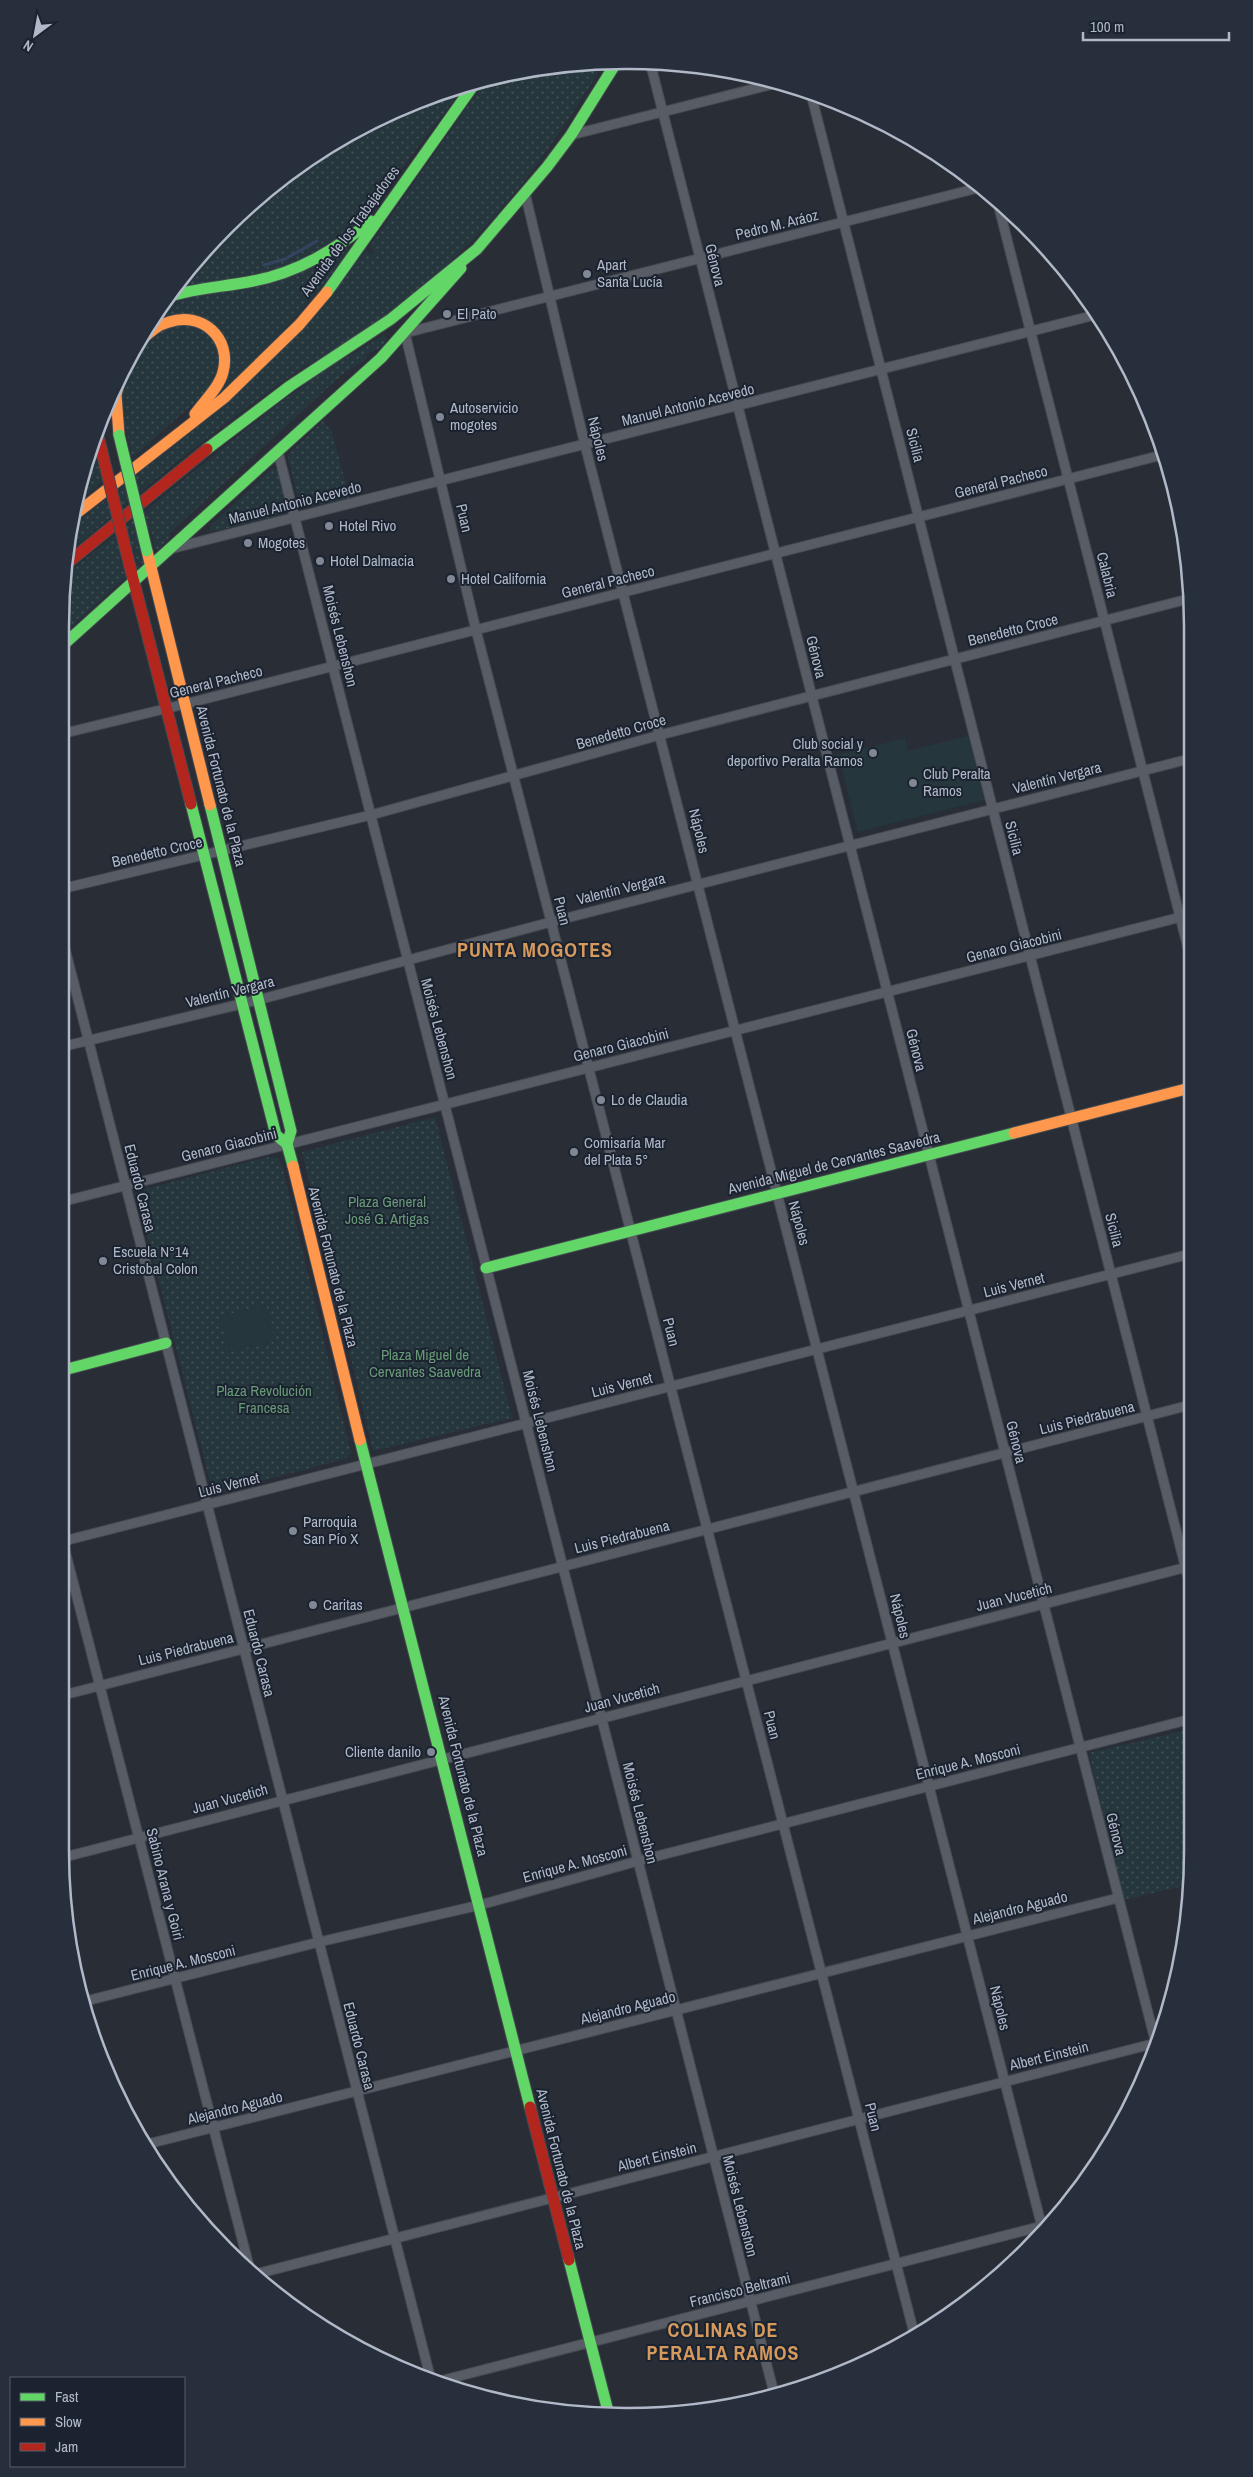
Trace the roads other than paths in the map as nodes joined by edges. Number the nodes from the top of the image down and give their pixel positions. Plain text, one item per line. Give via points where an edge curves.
1 (612, 69) edge
2 (652, 70) edge
3 (764, 86) edge
4 (469, 92) edge
5 (813, 101) edge
6 (661, 111) junction
7 (571, 135) junction
8 (973, 189) edge
9 (525, 192) junction
10 (384, 210) junction
11 (1000, 213) edge
12 (844, 222) junction
13 (477, 249) junction
14 (700, 259) junction
15 (179, 294) edge
16 (550, 298) junction
17 (1090, 316) edge
18 (157, 327) edge
19 (1031, 331) junction
20 (405, 334) junction
21 (881, 370) junction
22 (115, 403) edge
23 (737, 406) junction
24 (184, 427) junction
25 (100, 443) edge
26 (586, 445) junction
27 (278, 452) junction
28 (1158, 456) edge
29 (1068, 479) junction
30 (441, 481) junction
31 (81, 509) edge
32 (295, 517) junction
33 (919, 518) junction
34 (171, 548) junction
35 (775, 554) junction
36 (74, 558) edge
37 (151, 568) junction
38 (134, 583) junction
39 (624, 592) junction
40 (1183, 600) edge
41 (1105, 620) junction
42 (476, 630) junction
43 (69, 641) edge
44 (955, 659) junction
45 (334, 666) junction
46 (811, 696) junction
47 (185, 704) junction
48 (166, 708) junction
49 (69, 732) edge
50 (660, 735) junction
51 (1184, 760) edge
52 (1143, 770) junction
53 (514, 776) junction
54 (993, 809) junction
55 (371, 815) junction
56 (850, 845) junction
57 (221, 851) junction
58 (204, 855) junction
59 (698, 884) junction
60 (69, 887) edge
61 (1184, 913) edge
62 (1184, 916) edge
63 (551, 922) junction
64 (1030, 956) junction
65 (407, 960) junction
66 (69, 965) edge
67 (887, 992) junction
68 (258, 1000) junction
69 (242, 1004) junction
70 (736, 1030) junction
71 (88, 1040) junction
72 (69, 1045) edge
73 (588, 1068) junction
74 (1184, 1090) edge
75 (444, 1104) junction
76 (1071, 1118) junction
77 (288, 1144) junction
78 (928, 1155) junction
79 (125, 1186) junction
80 (777, 1194) junction
81 (69, 1200) edge
82 (630, 1231) junction
83 (1184, 1256) edge
84 (486, 1268) junction
85 (1111, 1274) junction
86 (968, 1310) junction
87 (166, 1343) junction
88 (817, 1349) junction
89 (69, 1368) edge
90 (670, 1386) junction
91 (1184, 1407) edge
92 (1147, 1416) junction
93 (526, 1424) junction
94 (1005, 1453) junction
95 (366, 1464) junction
96 (854, 1492) junction
97 (207, 1505) junction
98 (707, 1530) junction
99 (69, 1540) edge
100 (1184, 1552) edge
101 (563, 1567) junction
102 (69, 1568) edge
103 (1184, 1568) edge
104 (1043, 1604) junction
105 (404, 1608) junction
106 (892, 1642) junction
107 (244, 1648) junction
108 (746, 1680) junction
109 (100, 1685) junction
110 (69, 1694) edge
111 (601, 1717) junction
112 (1184, 1721) edge
113 (1080, 1748) junction
114 (443, 1758) junction
115 (929, 1786) junction
116 (282, 1800) junction
117 (783, 1824) junction
118 (139, 1837) junction
119 (69, 1856) edge
120 (638, 1861) junction
121 (1118, 1898) junction
122 (480, 1904) junction
123 (968, 1936) junction
124 (319, 1942) junction
125 (822, 1973) junction
126 (175, 1979) junction
127 (89, 2000) edge
128 (676, 2010) junction
129 (1153, 2034) edge
130 (1149, 2046) edge
131 (516, 2051) junction
132 (1005, 2082) junction
133 (357, 2091) junction
134 (859, 2119) junction
135 (213, 2128) junction
136 (152, 2143) edge
137 (713, 2157) junction
138 (553, 2198) junction
139 (1043, 2221) edge
140 (1035, 2229) edge
141 (394, 2238) junction
142 (247, 2259) edge
143 (896, 2264) junction
144 (261, 2272) edge
145 (750, 2301) junction
146 (913, 2329) edge
147 (591, 2342) junction
148 (429, 2372) edge
149 (447, 2379) edge
150 (773, 2388) edge
151 (607, 2407) edge

1 - 7 main road
2 - 6 street, Génova
3 - 6 street
4 - 10 main road, Avenida de los Trabajadores
5 - 12 street, Sicilia
6 - 7 street
6 - 14 street, Génova
7 - 9 main road
8 - 12 street, Pedro M. Aráoz
9 - 13 main road
9 - 16 street, Nápoles
10 - 15 main road via 337,248 302,267 270,277
10 - 24 main road, Avenida de los Trabajadores via 339,277 299,325 243,381
11 - 19 street, Calabria
12 - 14 street, Pedro M. Aráoz
12 - 21 street, Sicilia
13 - 20 main road
13 - 36 main road via 391,319 264,405
14 - 16 street, Pedro M. Aráoz
14 - 23 street, Génova
16 - 20 street, Pedro M. Aráoz
16 - 26 street, Nápoles
17 - 19 street, Manuel Antonio Acevedo
18 - 24 main road via 187,318 207,326 221,343 223,372
19 - 21 street, Manuel Antonio Acevedo
19 - 29 street, Calabria
20 - 27 main road
20 - 30 street, Puan
21 - 23 street, Manuel Antonio Acevedo
21 - 33 street, Sicilia
22 - 37 main road, Avenida Fortunato de la Plaza, bridge via 119,435
23 - 26 street, Manuel Antonio Acevedo
23 - 35 street, Génova
24 - 31 main road, Avenida de los Trabajadores
25 - 38 main road, Avenida Fortunato de la Plaza, bridge
26 - 30 street, Manuel Antonio Acevedo
26 - 39 street, Nápoles
27 - 32 street, Moisés Lebenshon
27 - 34 main road
28 - 29 street, General Pacheco
29 - 33 street, General Pacheco
29 - 41 street, Calabria
30 - 32 street, Manuel Antonio Acevedo
30 - 42 street, Puan
32 - 34 street, Manuel Antonio Acevedo
32 - 45 street, Moisés Lebenshon
33 - 35 street, General Pacheco
33 - 44 street, Sicilia
34 - 37 main road
35 - 39 street, General Pacheco
35 - 46 street, Génova
37 - 38 main road
37 - 47 main road, Avenida Fortunato de la Plaza
38 - 43 main road
38 - 48 main road, Avenida Fortunato de la Plaza
39 - 42 street, General Pacheco
39 - 50 street, Nápoles
40 - 41 street, Benedetto Croce
41 - 44 street, Benedetto Croce
41 - 52 street, Calabria
42 - 45 street, General Pacheco
42 - 53 street, Puan
44 - 46 street, Benedetto Croce
44 - 54 street, Sicilia
45 - 47 street, General Pacheco
45 - 55 street, Moisés Lebenshon
46 - 50 street, Benedetto Croce
46 - 56 street, Génova
47 - 48 street, General Pacheco
47 - 57 main road, Avenida Fortunato de la Plaza
48 - 49 street, General Pacheco
48 - 58 main road, Avenida Fortunato de la Plaza
50 - 53 street, Benedetto Croce
50 - 59 street, Nápoles
51 - 52 street, Valentín Vergara
52 - 54 street, Valentín Vergara
52 - 61 street, Calabria
53 - 55 street, Benedetto Croce
53 - 63 street, Puan
54 - 56 street, Valentín Vergara
54 - 64 street, Sicilia
55 - 57 street, Benedetto Croce
55 - 65 street, Moisés Lebenshon
56 - 59 street, Valentín Vergara
56 - 67 street, Génova
57 - 58 street, Benedetto Croce
57 - 68 main road, Avenida Fortunato de la Plaza
58 - 60 street, Benedetto Croce
58 - 69 main road, Avenida Fortunato de la Plaza
59 - 63 street, Valentín Vergara
59 - 70 street, Nápoles
62 - 64 street, Genaro Giacobini
63 - 65 street, Valentín Vergara
63 - 73 street, Puan
64 - 67 street, Genaro Giacobini
64 - 76 street, Sicilia
65 - 68 street, Valentín Vergara
65 - 75 street, Moisés Lebenshon
66 - 71 street, Eduardo Carasa
67 - 70 street, Genaro Giacobini
67 - 78 street, Génova
68 - 69 street, Valentín Vergara
68 - 77 main road, Avenida Fortunato de la Plaza via 291,1131
69 - 71 street, Valentín Vergara
69 - 77 main road, Avenida Fortunato de la Plaza via 276,1135
70 - 73 street, Genaro Giacobini
70 - 80 street, Nápoles
71 - 72 street, Valentín Vergara
71 - 79 street, Eduardo Carasa
73 - 75 street, Genaro Giacobini
73 - 82 street, Puan
74 - 76 main road, Avenida Miguel de Cervantes Saavedra
75 - 77 street, Genaro Giacobini
75 - 84 street, Moisés Lebenshon
76 - 78 main road, Avenida Miguel de Cervantes Saavedra
76 - 85 street, Sicilia
77 - 79 street, Genaro Giacobini
77 - 95 main road, Avenida Fortunato de la Plaza
78 - 80 main road, Avenida Miguel de Cervantes Saavedra
78 - 86 street, Génova
79 - 81 street, Genaro Giacobini
79 - 87 street, Eduardo Carasa
80 - 82 main road, Avenida Miguel de Cervantes Saavedra
80 - 88 street, Nápoles
82 - 84 main road, Avenida Miguel de Cervantes Saavedra
82 - 90 street, Puan
83 - 85 street, Luis Vernet
84 - 93 street, Moisés Lebenshon
85 - 86 street, Luis Vernet
85 - 92 street, Sicilia
86 - 88 street, Luis Vernet
86 - 94 street, Génova
87 - 89 main road
87 - 97 street, Eduardo Carasa
88 - 90 street, Luis Vernet
88 - 96 street, Nápoles
90 - 93 street, Luis Vernet
90 - 98 street, Puan
91 - 92 street, Luis Piedrabuena
92 - 94 street, Luis Piedrabuena
92 - 100 street, Sicilia
93 - 95 street, Luis Vernet
93 - 101 street, Moisés Lebenshon
94 - 96 street, Luis Piedrabuena
94 - 104 street, Génova
95 - 97 street, Luis Vernet
95 - 105 main road, Avenida Fortunato de la Plaza
96 - 98 street, Luis Piedrabuena
96 - 106 street, Nápoles
97 - 99 street, Luis Vernet
97 - 107 street, Eduardo Carasa
98 - 101 street, Luis Piedrabuena
98 - 108 street, Puan
101 - 105 street, Luis Piedrabuena
101 - 111 street, Moisés Lebenshon
102 - 109 street, Sabino Arana y Goiri
103 - 104 street, Juan Vucetich
104 - 106 street, Juan Vucetich
104 - 113 street, Génova
105 - 107 street, Luis Piedrabuena
105 - 114 main road, Avenida Fortunato de la Plaza
106 - 108 street, Juan Vucetich
106 - 115 street, Nápoles
107 - 109 street, Luis Piedrabuena
107 - 116 street, Eduardo Carasa
108 - 111 street, Juan Vucetich
108 - 117 street, Puan
109 - 110 street, Luis Piedrabuena
109 - 118 street, Sabino Arana y Goiri
111 - 114 street, Juan Vucetich
111 - 120 street, Moisés Lebenshon
112 - 113 street, Enrique A. Mosconi
113 - 115 street, Enrique A. Mosconi
113 - 121 street, Génova
114 - 116 street, Juan Vucetich
114 - 122 main road, Avenida Fortunato de la Plaza
115 - 117 street, Enrique A. Mosconi
115 - 123 street, Nápoles
116 - 118 street, Juan Vucetich
116 - 124 street, Eduardo Carasa
117 - 120 street, Enrique A. Mosconi
117 - 125 street, Puan
118 - 119 street, Juan Vucetich
118 - 126 street, Sabino Arana y Goiri
120 - 122 street, Enrique A. Mosconi
120 - 128 street, Moisés Lebenshon
121 - 123 street, Alejandro Aguado
121 - 129 street, Génova
122 - 124 street, Enrique A. Mosconi
122 - 131 main road, Avenida Fortunato de la Plaza
123 - 125 street, Alejandro Aguado
123 - 132 street, Nápoles
124 - 126 street, Enrique A. Mosconi
124 - 133 street, Eduardo Carasa
125 - 128 street, Alejandro Aguado
125 - 134 street, Puan
126 - 127 street, Enrique A. Mosconi
126 - 135 street, Sabino Arana y Goiri
128 - 131 street, Alejandro Aguado
128 - 137 street, Moisés Lebenshon
130 - 132 street, Albert Einstein
131 - 133 street, Alejandro Aguado
131 - 138 main road, Avenida Fortunato de la Plaza
132 - 134 street, Albert Einstein
132 - 139 street, Nápoles
133 - 135 street, Alejandro Aguado
133 - 141 street, Eduardo Carasa
134 - 137 street, Albert Einstein
134 - 143 street, Puan
135 - 136 street, Alejandro Aguado
135 - 142 street, Sabino Arana y Goiri
137 - 138 street, Albert Einstein
137 - 145 street, Moisés Lebenshon
138 - 141 street, Albert Einstein
138 - 147 main road, Avenida Fortunato de la Plaza
140 - 143 street, Francisco Beltrami
141 - 144 street, Albert Einstein
141 - 148 street, Eduardo Carasa
143 - 145 street, Francisco Beltrami
143 - 146 street, Puan
145 - 147 street, Francisco Beltrami
145 - 150 street, Moisés Lebenshon
147 - 149 street, Francisco Beltrami
147 - 151 main road, Avenida Fortunato de la Plaza

